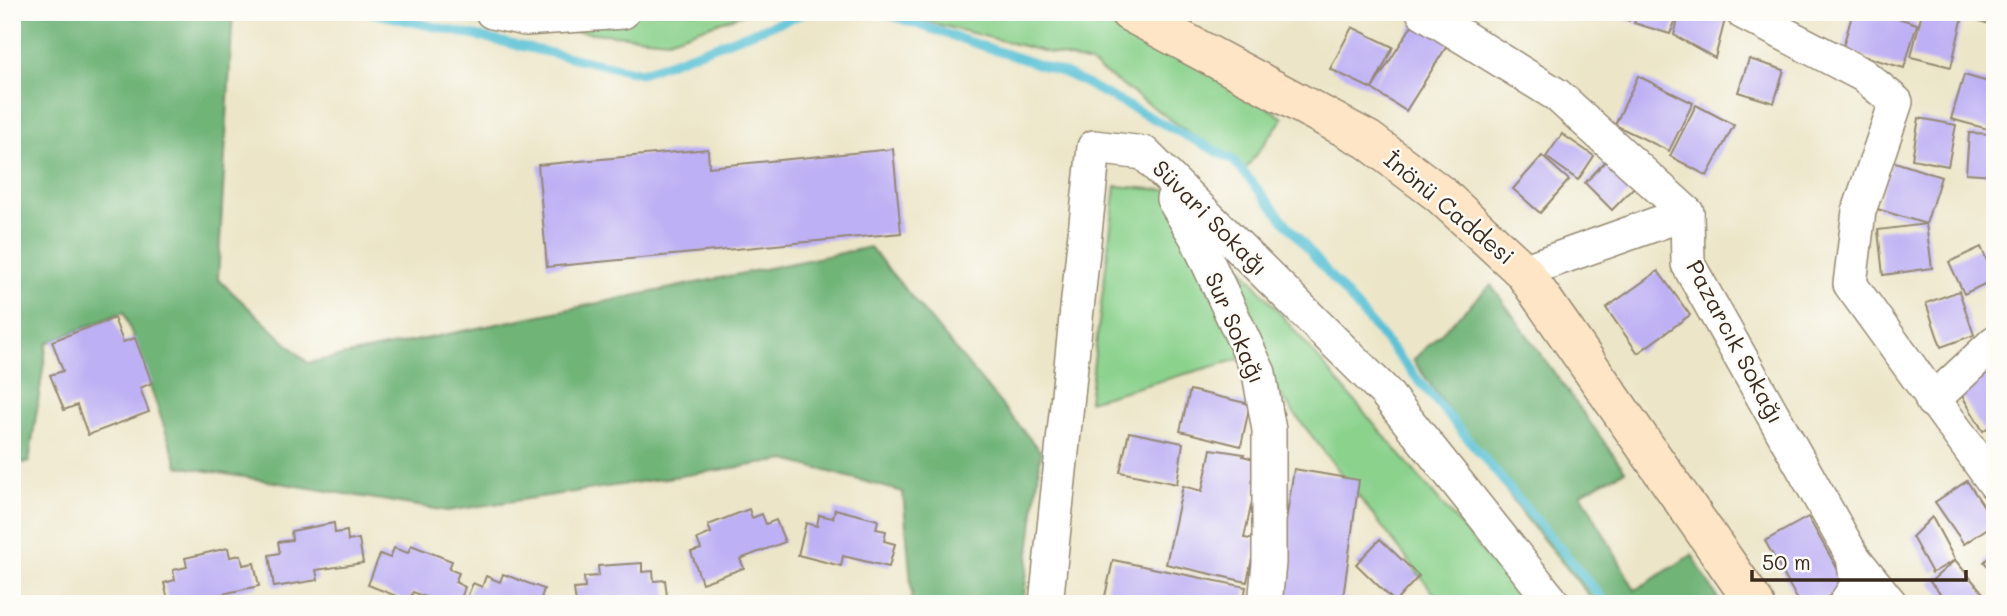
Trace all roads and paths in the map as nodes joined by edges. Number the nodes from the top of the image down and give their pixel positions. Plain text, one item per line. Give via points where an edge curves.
1 (492, 12) edge
2 (623, 12) edge
3 (1129, 12) edge
4 (1423, 12) edge
5 (1742, 12) edge
6 (1144, 153) junction
7 (1687, 213) junction
8 (1523, 271) junction
9 (1995, 342) edge
10 (1932, 401) junction
11 (1995, 484) edge
12 (1853, 557) junction
13 (1046, 604) edge
14 (1265, 604) edge
15 (1554, 604) edge
16 (1755, 604) edge
17 (1845, 604) edge
18 (1891, 604) edge

1 - 2 street via 525,19
3 - 8 street, İnönü Caddesi via 1368,139 1441,195
4 - 7 street via 1557,95
5 - 10 street via 1863,75 1896,102 1859,211 1850,284
6 - 13 street, Süvari Sokağı via 1094,147
6 - 14 street, Sur Sokağı via 1196,237 1259,373 1269,430
6 - 15 street, Süvari Sokağı via 1385,391
7 - 8 street
7 - 12 street, Pazarcık Sokağı via 1688,264
8 - 16 street, İnönü Caddesi
9 - 10 street
10 - 11 street
12 - 17 street via 1857,585
12 - 18 street, Pazarcık Sokağı

